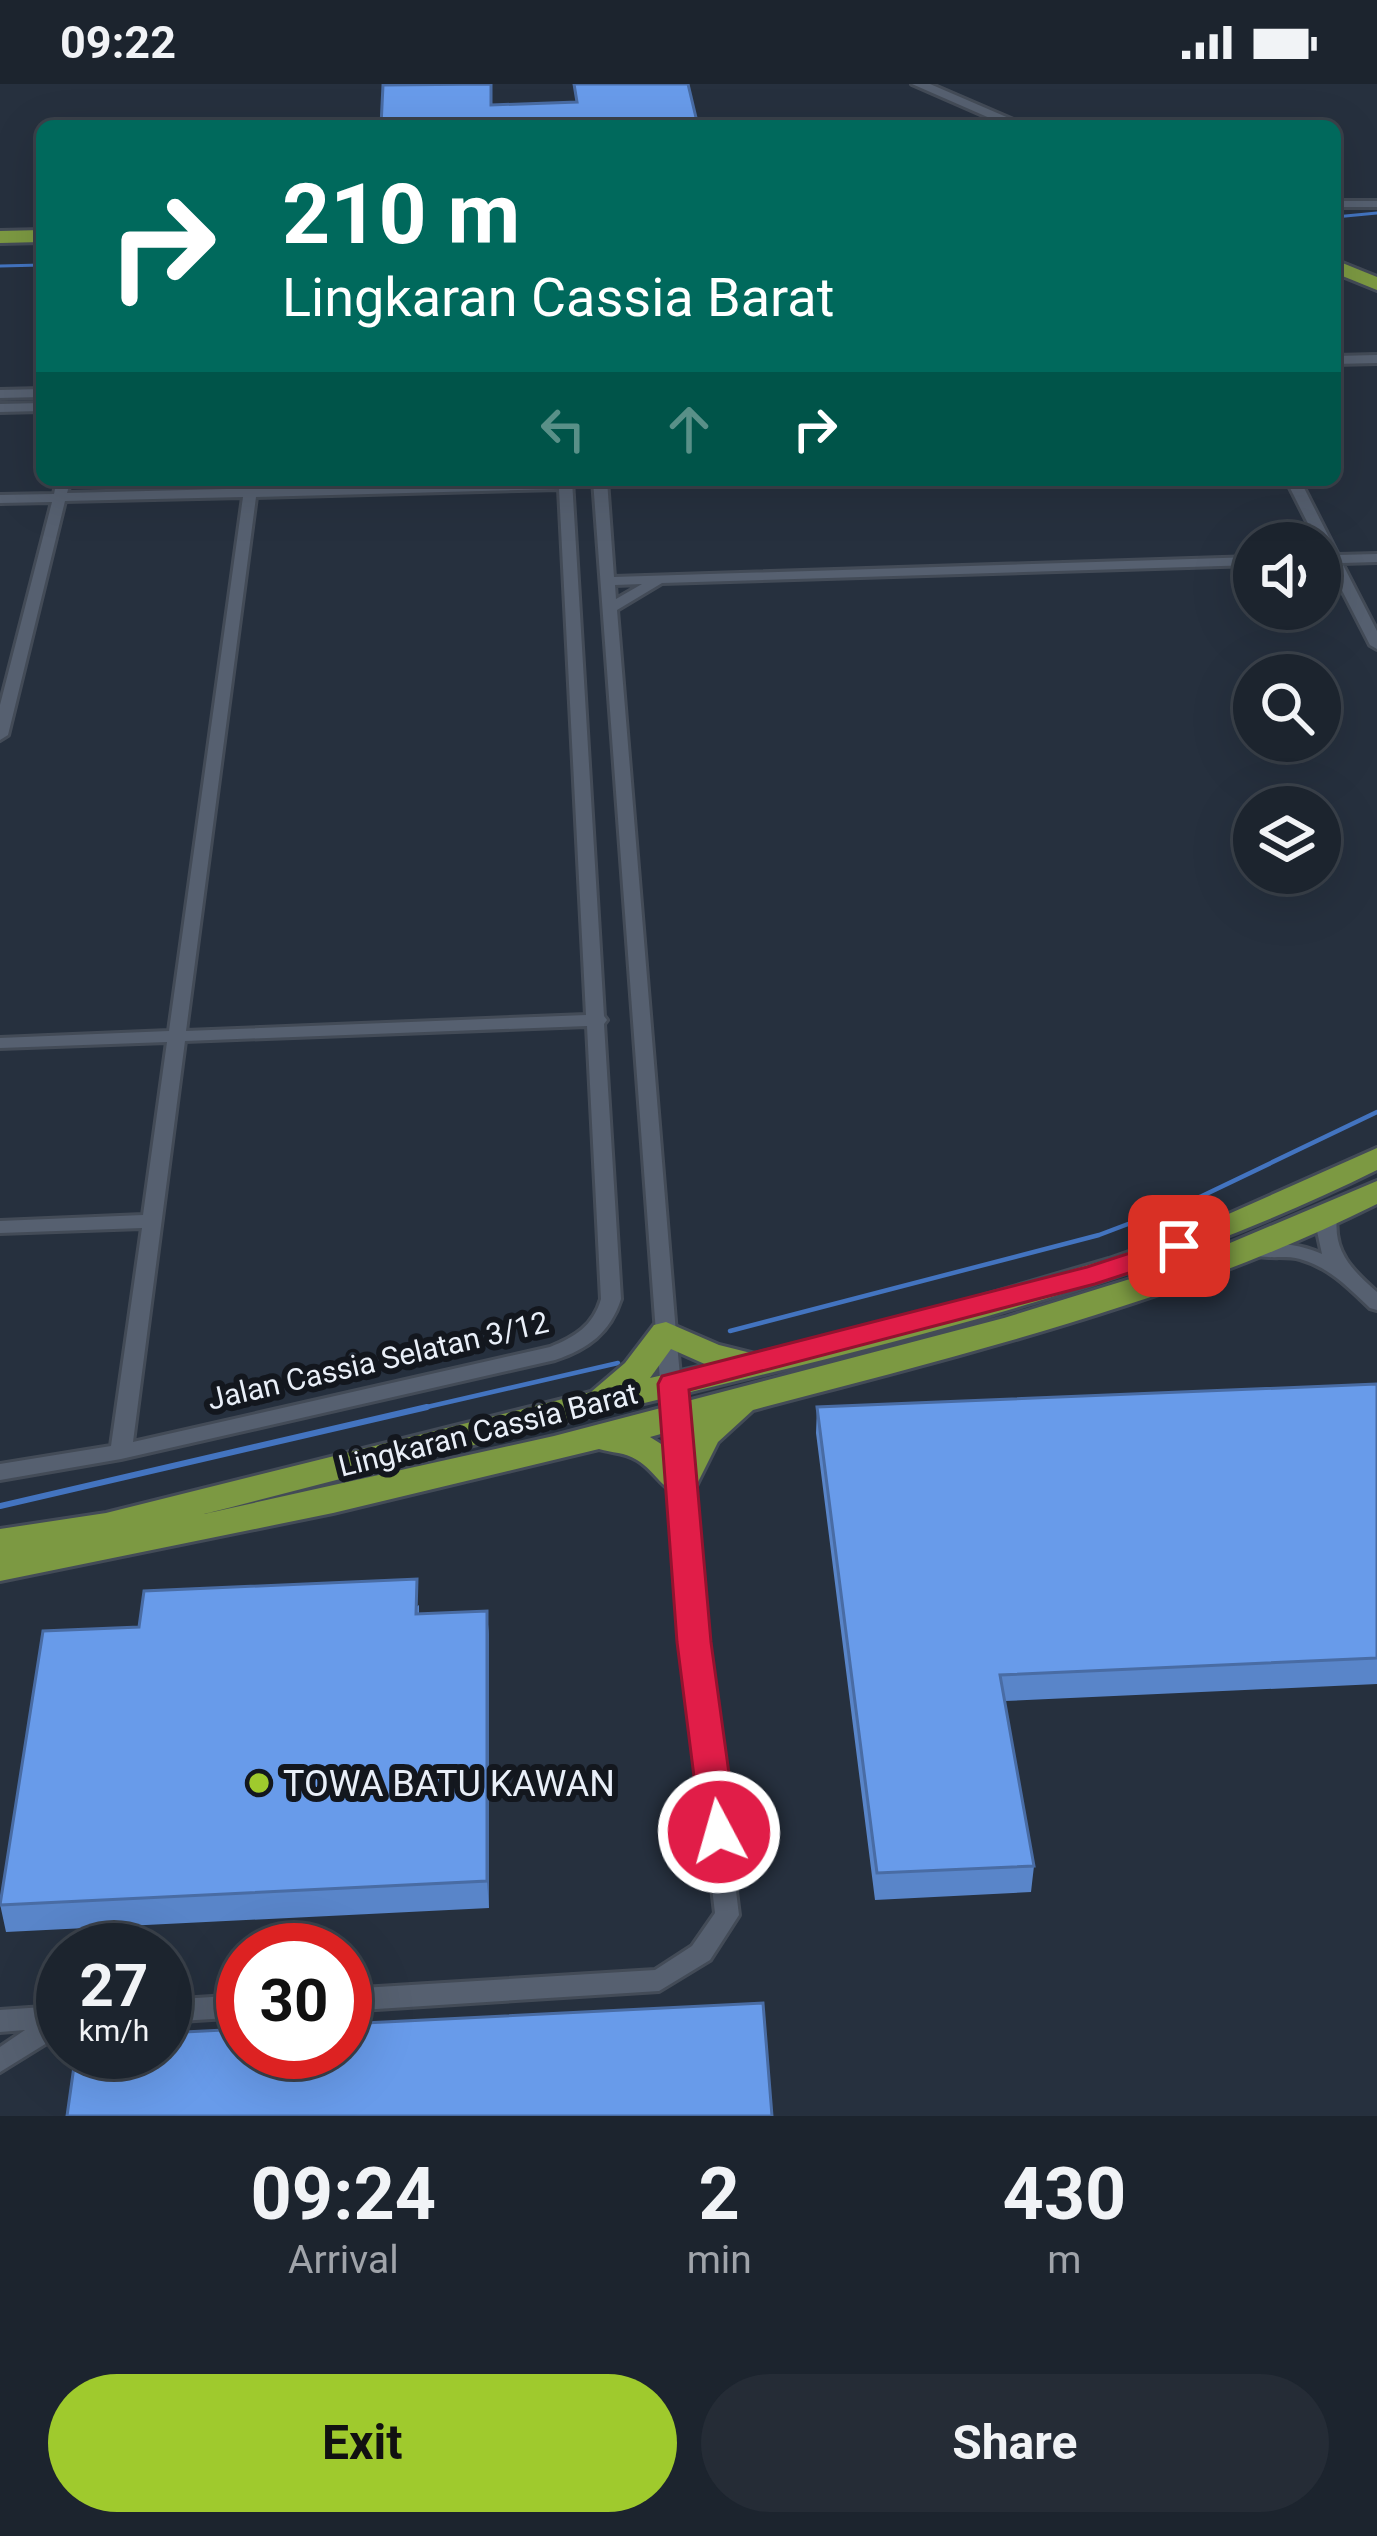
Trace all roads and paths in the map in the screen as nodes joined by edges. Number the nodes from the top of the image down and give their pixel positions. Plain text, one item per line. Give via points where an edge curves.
1 (903, 84) edge
2 (919, 84) edge
3 (989, 120) edge
4 (1006, 120) edge
5 (1341, 204) edge
6 (1377, 204) edge
7 (0, 240) edge
8 (36, 240) edge
9 (1341, 264) edge
10 (1341, 265) edge
11 (1377, 275) edge
12 (1377, 284) edge
13 (1377, 359) edge
14 (1341, 360) edge
15 (36, 393) edge
16 (0, 394) edge
17 (36, 407) edge
18 (0, 408) edge
19 (62, 486) edge
20 (450, 486) edge
21 (565, 486) edge
22 (600, 486) edge
23 (1296, 486) edge
24 (250, 493) junction
25 (59, 498) junction
26 (0, 500) edge
27 (1311, 522) edge
28 (1377, 558) edge
29 (606, 559) junction
30 (1341, 559) edge
31 (1233, 562) edge
32 (660, 580) junction
33 (608, 581) junction
34 (1341, 583) edge
35 (610, 608) junction
36 (1377, 645) edge
37 (0, 735) edge
38 (598, 1020) junction
39 (177, 1036) junction
40 (0, 1043) edge
41 (1377, 1158) edge
42 (1377, 1191) edge
43 (1328, 1217) junction
44 (152, 1222) junction
45 (0, 1227) edge
46 (1252, 1250) junction
47 (1346, 1275) junction
48 (1377, 1304) edge
49 (666, 1333) junction
50 (760, 1365) junction
51 (751, 1399) junction
52 (675, 1402) junction
53 (591, 1403) junction
54 (587, 1441) junction
55 (121, 1452) junction
56 (0, 1472) edge
57 (681, 1483) junction
58 (0, 1542) edge
59 (0, 1568) edge
60 (372, 1998) edge
61 (36, 2019) edge
62 (0, 2021) edge
63 (36, 2036) edge
64 (0, 2061) edge

1 - 3 street
2 - 4 street
5 - 6 street
7 - 8 main road
9 - 11 main road
10 - 12 main road
13 - 14 street
15 - 16 street
17 - 18 street
19 - 25 street
20 - 24 street
21 - 38 street, Jalan Cassia Selatan 3/12
22 - 29 street
23 - 27 street
24 - 25 street
24 - 39 street
25 - 26 street
25 - 37 street
28 - 30 street
29 - 32 street
29 - 33 street
31 - 32 street
32 - 33 street
32 - 35 street
33 - 35 street
34 - 36 street
35 - 49 street
38 - 39 street
38 - 55 street, Jalan Cassia Selatan 3/12 via 611,1299 605,1322 585,1341
39 - 40 street
39 - 44 street
41 - 50 main road, Lingkaran Cassia Barat via 1308,1195 1136,1263
42 - 43 main road, Lingkaran Cassia Barat
43 - 46 main road, Lingkaran Cassia Barat
43 - 47 street via 1327,1246
44 - 45 street
44 - 55 street
46 - 47 street via 1303,1253
46 - 51 main road, Lingkaran Cassia Barat via 1141,1290
47 - 48 street
49 - 50 main road
49 - 52 street
49 - 53 main road via 637,1371
50 - 52 main road, Lingkaran Cassia Barat
51 - 52 main road, Lingkaran Cassia Barat
51 - 57 main road via 704,1435
52 - 53 main road, Lingkaran Cassia Barat
52 - 54 main road, Lingkaran Cassia Barat
52 - 57 street
53 - 58 main road, Lingkaran Cassia Barat via 106,1526
54 - 57 main road via 646,1448
54 - 59 main road, Lingkaran Cassia Barat
55 - 56 street, Jalan Cassia Selatan 3/12
57 - 60 street via 727,1915 701,1953 659,1980
61 - 62 street
63 - 64 street

